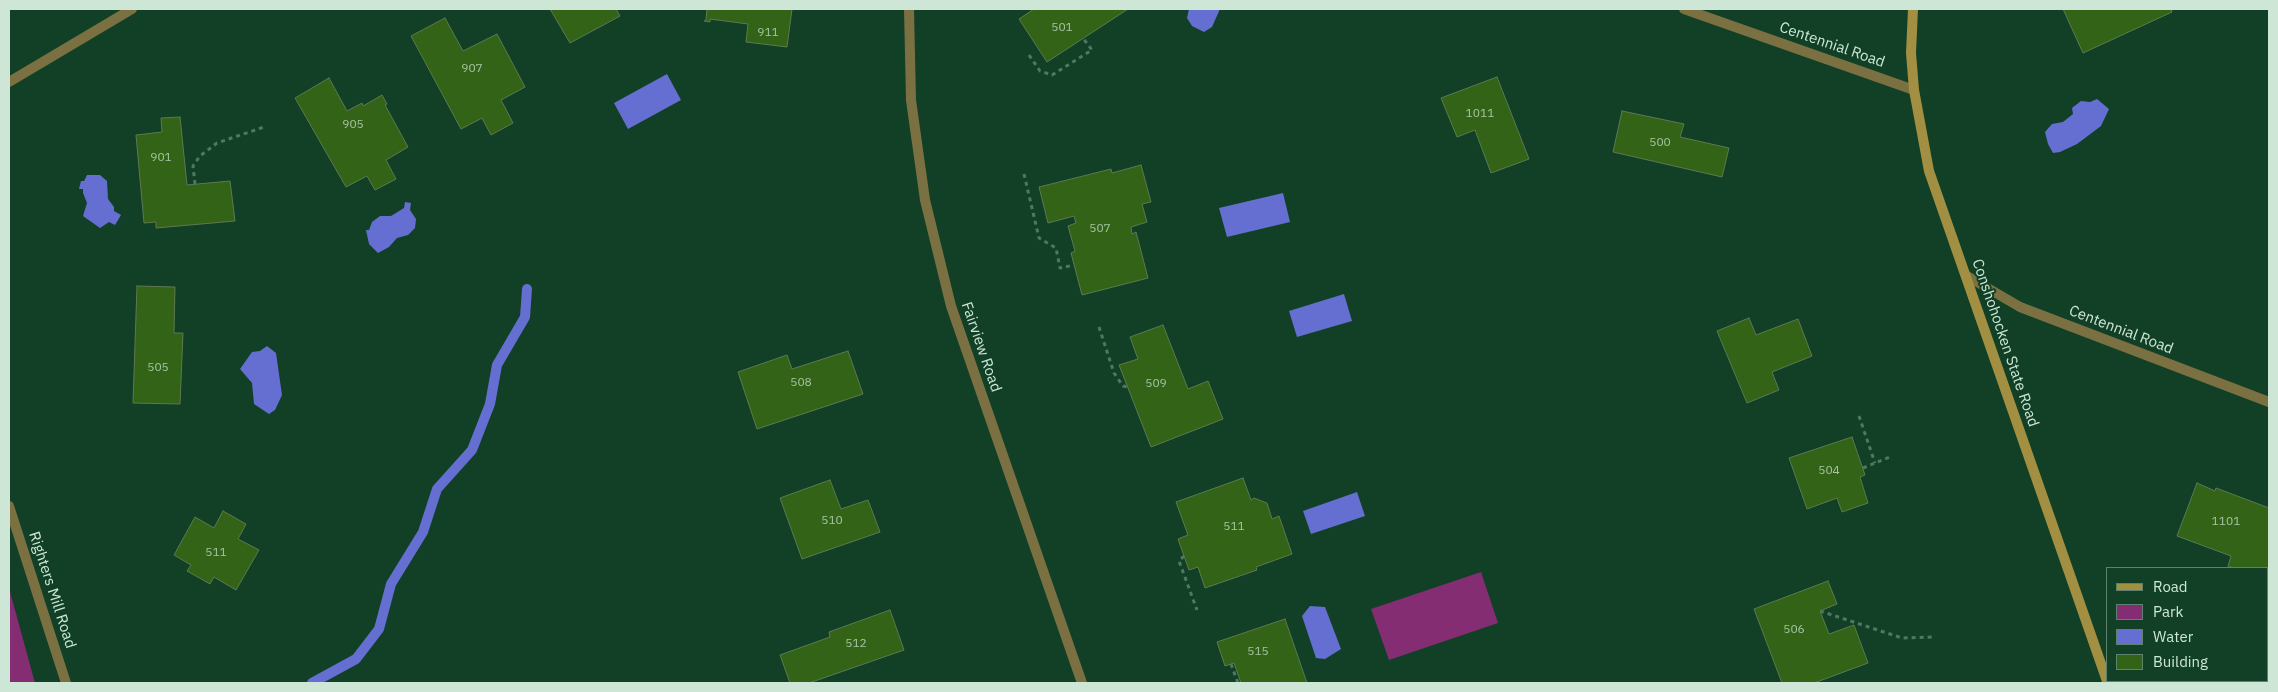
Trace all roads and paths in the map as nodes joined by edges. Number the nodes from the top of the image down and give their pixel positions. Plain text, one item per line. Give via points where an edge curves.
1 (132, 9) edge
2 (909, 9) edge
3 (1684, 9) edge
4 (1913, 9) edge
5 (1083, 38) dead end
6 (1029, 55) dead end
7 (9, 82) edge
8 (1914, 90) junction
9 (264, 127) dead end
10 (1024, 174) dead end
11 (195, 184) dead end
12 (1074, 264) dead end
13 (1967, 276) junction
14 (1100, 327) dead end
15 (1128, 387) dead end
16 (2269, 402) edge
17 (1860, 416) dead end
18 (1890, 457) dead end
19 (1875, 463) junction
20 (1863, 468) dead end
21 (9, 506) edge
22 (1184, 556) dead end
23 (1197, 610) dead end
24 (1820, 611) dead end
25 (1933, 637) dead end
26 (1231, 664) dead end
27 (2106, 679) edge
28 (66, 683) edge
29 (1082, 683) edge
30 (1238, 683) edge

1 - 7 street
2 - 29 street, Fairview Road via 911,100 925,200 951,306
3 - 8 street, Centennial Road
4 - 8 main road, Conshohocken State Road via 1911,53
5 - 6 path via 1092,50 1052,75 1040,71
8 - 13 main road, Conshohocken State Road via 1929,171
9 - 11 path via 217,143 200,156 193,166
10 - 12 path via 1039,238 1056,248 1060,268
13 - 16 street, Centennial Road via 2020,307
13 - 27 main road, Conshohocken State Road
14 - 15 path via 1114,372 1123,386
17 - 19 path
18 - 19 path
19 - 20 path
21 - 28 street, Righters Mill Road
22 - 23 path via 1179,561
24 - 25 path via 1902,638
26 - 30 path

